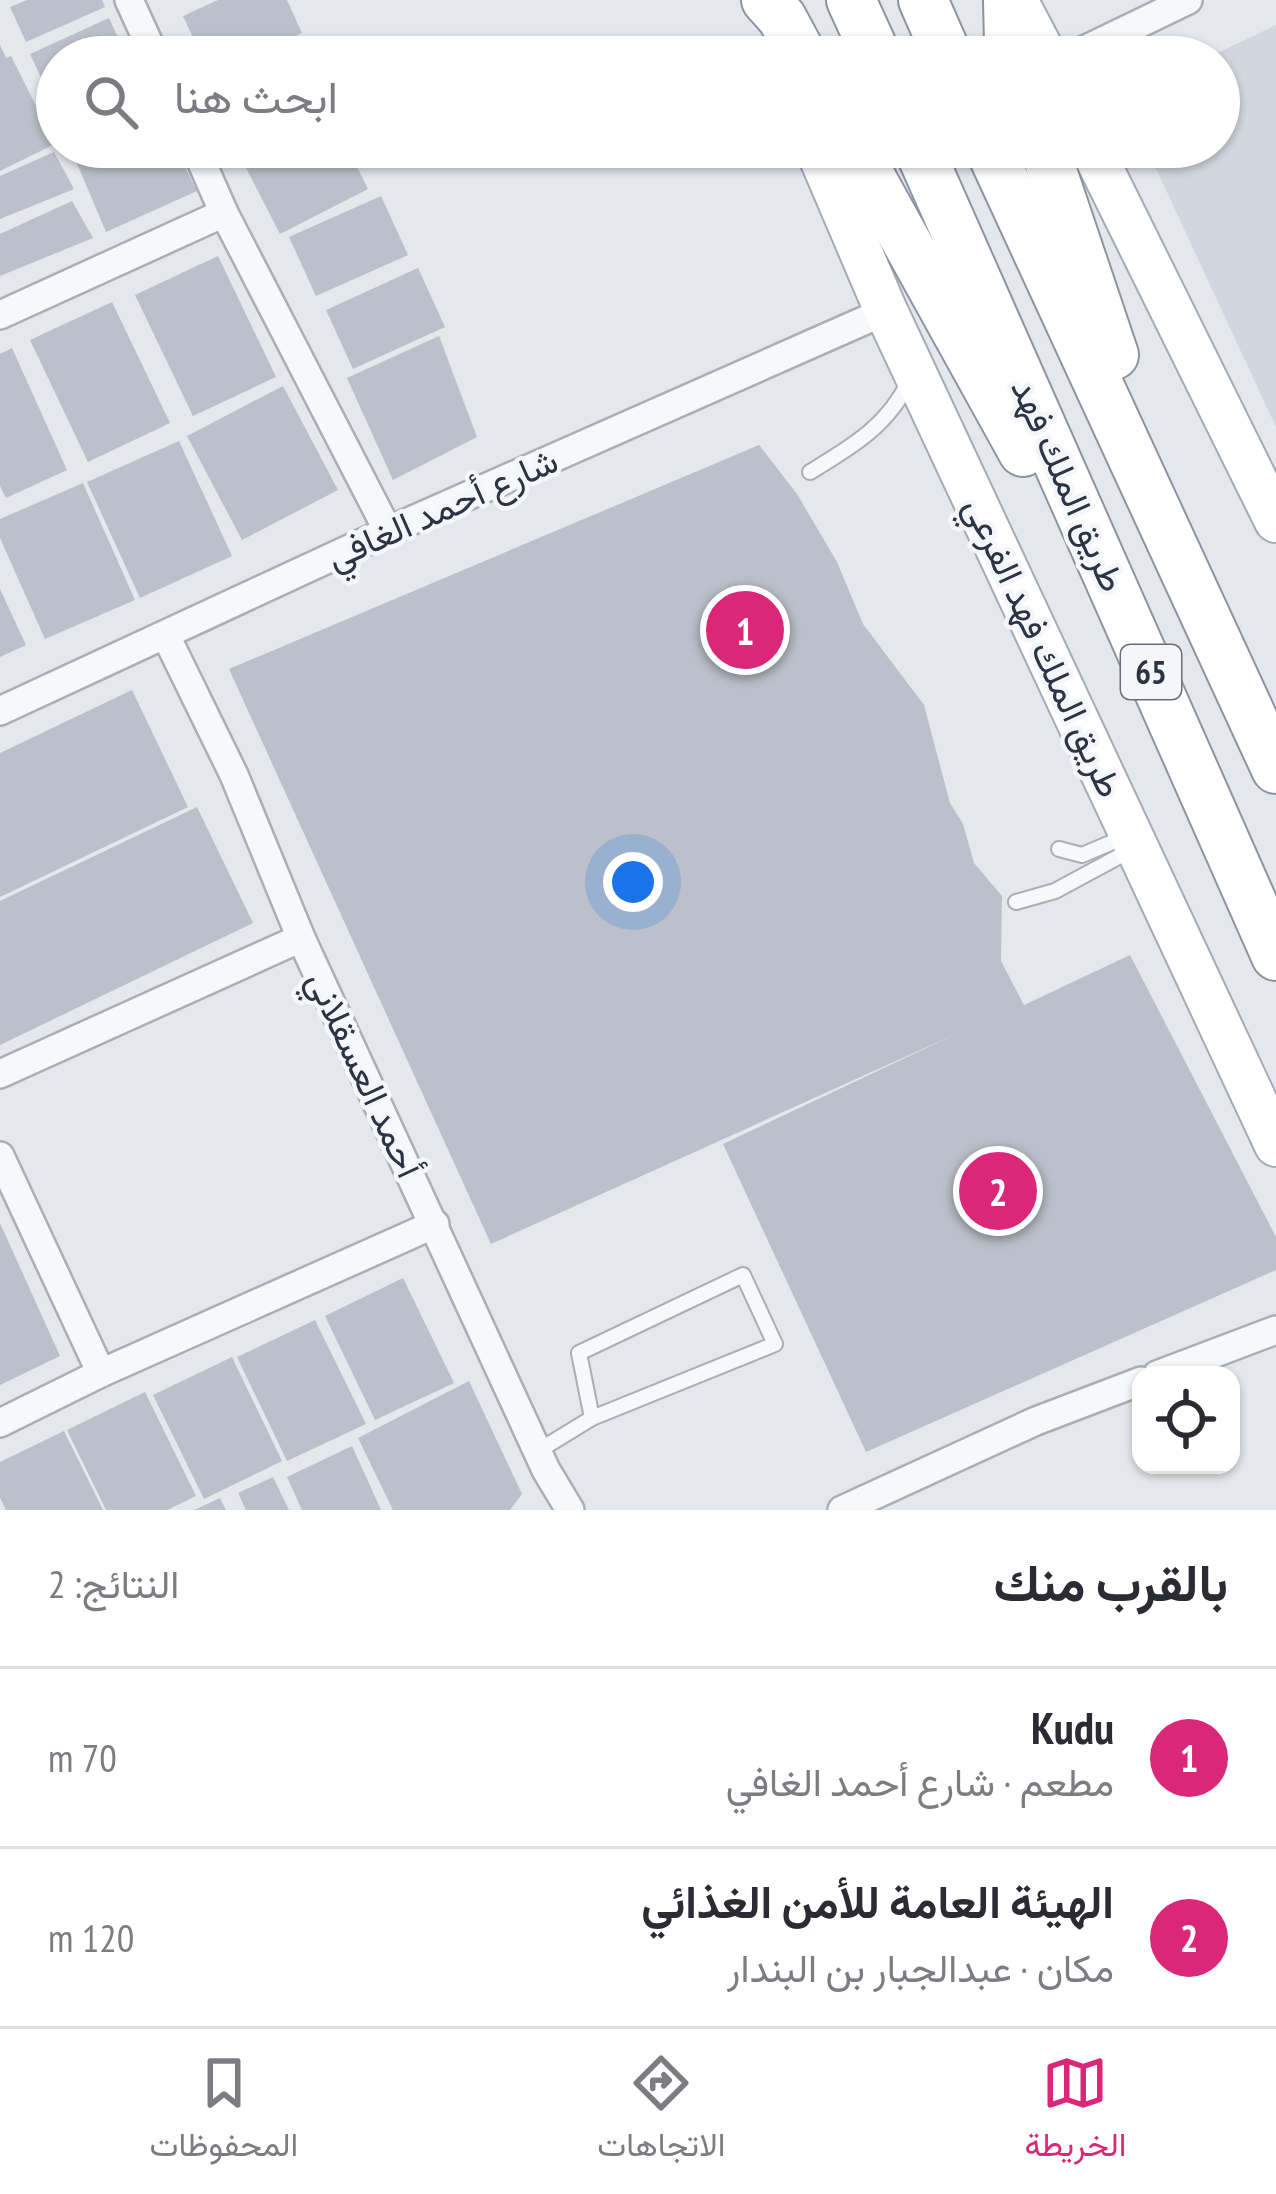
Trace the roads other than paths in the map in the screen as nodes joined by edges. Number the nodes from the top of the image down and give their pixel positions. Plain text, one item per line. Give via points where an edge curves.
1 (129, 0) edge
2 (754, 0) edge
3 (766, 0) edge
4 (851, 0) edge
5 (923, 0) edge
6 (1012, 0) edge
7 (1189, 0) edge
8 (145, 36) edge
9 (769, 36) edge
10 (792, 36) edge
11 (867, 36) edge
12 (939, 36) edge
13 (1010, 36) edge
14 (1033, 36) edge
15 (1114, 36) edge
16 (204, 168) edge
17 (825, 168) edge
18 (866, 168) edge
19 (927, 168) edge
20 (999, 168) edge
21 (1051, 168) edge
22 (1101, 168) edge
23 (224, 213) junction
24 (886, 311) junction
25 (0, 315) edge
26 (913, 371) junction
27 (1123, 442) junction
28 (810, 472) dead end
29 (1082, 514) junction
30 (1276, 521) edge
31 (388, 531) junction
32 (166, 636) junction
33 (0, 711) edge
34 (1276, 769) edge
35 (1135, 841) junction
36 (1059, 849) dead end
37 (1016, 902) dead end
38 (301, 938) junction
39 (1276, 956) edge
40 (0, 1074) edge
41 (1276, 1144) edge
42 (0, 1156) edge
43 (435, 1224) junction
44 (1276, 1330) edge
45 (1180, 1366) edge
46 (101, 1373) junction
47 (1132, 1384) edge
48 (592, 1418) junction
49 (0, 1423) edge
50 (538, 1451) junction
51 (570, 1510) edge
52 (842, 1510) edge

1 - 8 street
2 - 9 main road
3 - 10 highway
4 - 11 highway
5 - 12 highway
6 - 13 highway
6 - 14 main road
7 - 15 street
16 - 23 street
17 - 24 main road, طريق الملك فهد الفرعي
18 - 29 highway via 1043,488
19 - 29 highway, طريق الملك فهد / 65
20 - 27 highway, طريق الملك فهد / 65
21 - 27 highway via 1124,386
22 - 30 main road
23 - 25 street
23 - 31 street
24 - 26 main road, طريق الملك فهد الفرعي
24 - 31 street, شارع أحمد الغافي
26 - 28 lane via 897,407
26 - 35 main road, طريق الملك فهد الفرعي
27 - 34 highway, طريق الملك فهد / 65
29 - 39 highway, طريق الملك فهد / 65
31 - 32 street, شارع أحمد الغافي
32 - 33 street, شارع أحمد الغافي
32 - 38 street, أحمد العسقلاني
35 - 36 lane via 1082,855
35 - 37 lane via 1055,891
35 - 41 main road, طريق الملك فهد الفرعي
38 - 40 street
38 - 43 street, أحمد العسقلاني
42 - 46 street
43 - 46 street
43 - 50 street, أحمد العسقلاني
44 - 45 street
46 - 49 street
47 - 52 street
48 - 48 lane via 776,1344 743,1275 579,1353
48 - 50 lane
50 - 51 street, أحمد العسقلاني

